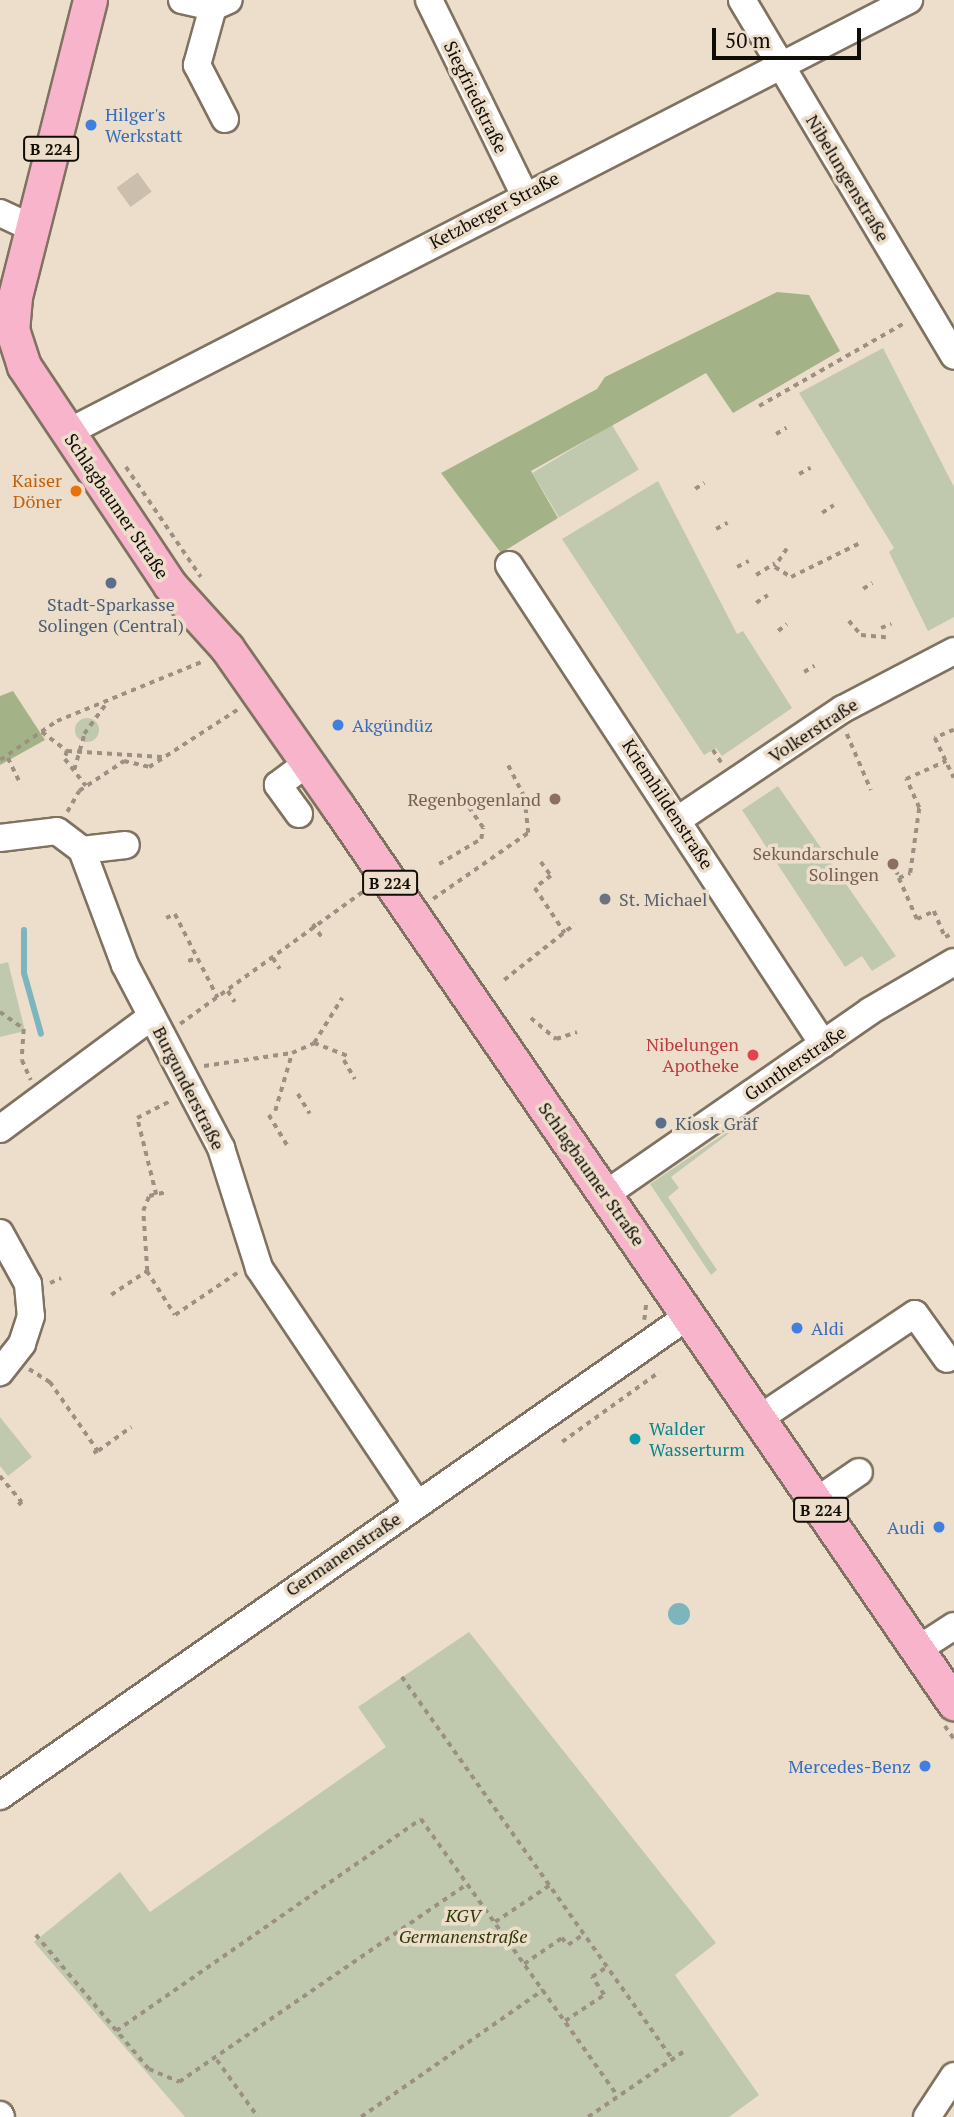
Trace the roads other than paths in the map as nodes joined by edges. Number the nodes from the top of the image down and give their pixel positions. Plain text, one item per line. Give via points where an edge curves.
1 (90, 0) edge
2 (182, 0) edge
3 (429, 0) edge
4 (742, 0) edge
5 (909, 0) edge
6 (221, 3) edge
7 (778, 64) junction
8 (225, 119) dead end
9 (524, 194) junction
10 (0, 214) edge
11 (32, 228) junction
12 (7, 309) edge
13 (9, 352) edge
14 (954, 356) edge
15 (49, 375) junction
16 (95, 417) junction
17 (509, 565) dead end
18 (216, 643) junction
19 (954, 651) edge
20 (307, 763) junction
21 (299, 814) dead end
22 (679, 819) junction
23 (0, 838) edge
24 (126, 845) dead end
25 (82, 850) junction
26 (954, 962) edge
27 (158, 1026) junction
28 (823, 1044) junction
29 (0, 1129) edge
30 (606, 1194) junction
31 (0, 1233) edge
32 (688, 1317) junction
33 (947, 1359) dead end
34 (6, 1366) edge
35 (757, 1420) junction
36 (859, 1472) dead end
37 (815, 1502) junction
38 (416, 1504) junction
39 (954, 1626) edge
40 (917, 1650) junction
41 (954, 1703) edge
42 (0, 1796) edge
43 (954, 2076) edge
44 (927, 2117) edge

1 - 11 main road, B 224
2 - 6 street
3 - 9 street, Siegfriedstraße
4 - 7 street, Nibelungenstraße
5 - 7 street, Ketzberger Straße
6 - 8 street via 197,65
7 - 9 street, Ketzberger Straße
7 - 14 street, Nibelungenstraße
9 - 16 street, Ketzberger Straße
10 - 11 street
11 - 12 main road, B 224
12 - 13 main road, Schlagbaumer Straße / B 224
12 - 15 main road, Schlagbaumer Straße / B 224
13 - 15 main road, Schlagbaumer Straße / B 224
13 - 18 main road, Schlagbaumer Straße / B 224 via 178,614
15 - 16 main road, Schlagbaumer Straße / B 224
16 - 18 main road, Schlagbaumer Straße / B 224
17 - 22 street, Kriemhildenstraße
18 - 20 main road, Schlagbaumer Straße / B 224
19 - 22 street, Volkerstraße via 835,713
20 - 21 street via 278,785
20 - 30 main road, Schlagbaumer Straße / B 224
22 - 28 street, Kriemhildenstraße
23 - 25 street via 57,831
24 - 25 street
25 - 27 street, Burgunderstraße via 125,965
26 - 28 street, Guntherstraße
27 - 29 street via 50,1092
27 - 38 street, Burgunderstraße via 221,1148 256,1260 278,1304
28 - 30 street, Guntherstraße
30 - 32 main road, Schlagbaumer Straße / B 224
31 - 34 street via 18,1259 30,1305
32 - 35 main road, Schlagbaumer Straße / B 224
32 - 38 street, Germanenstraße
33 - 35 street via 915,1314
35 - 37 main road, Schlagbaumer Straße / B 224
36 - 37 street
37 - 40 main road, Schlagbaumer Straße / B 224
38 - 42 street, Germanenstraße
39 - 40 street
40 - 41 main road, Schlagbaumer Straße / B 224
43 - 44 street

